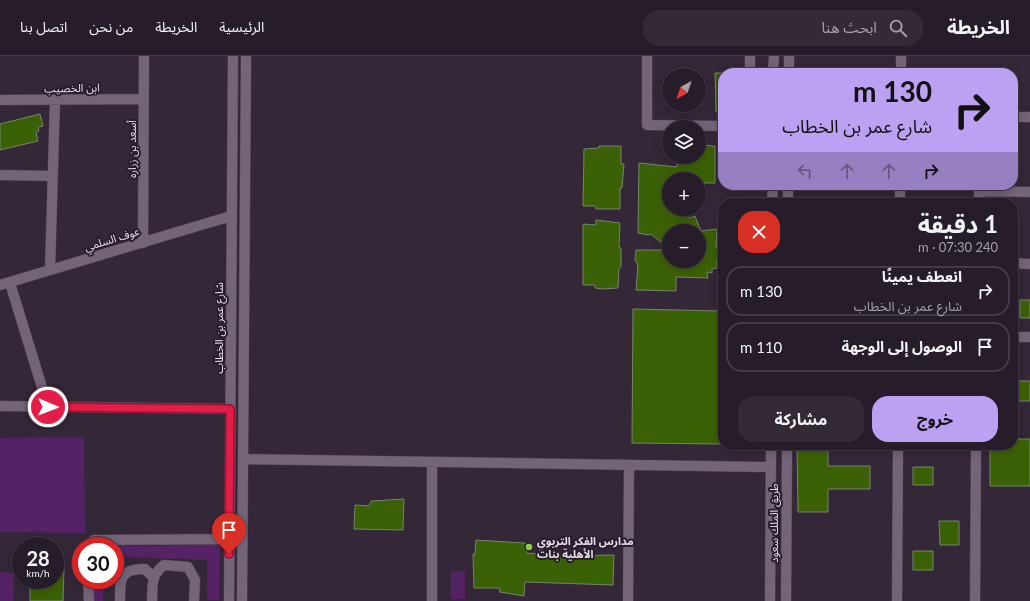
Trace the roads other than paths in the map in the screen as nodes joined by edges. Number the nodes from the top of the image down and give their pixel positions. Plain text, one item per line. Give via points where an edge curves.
1 (144, 56) edge
2 (233, 56) edge
3 (246, 56) edge
4 (647, 56) edge
5 (750, 56) edge
6 (774, 56) edge
7 (789, 56) edge
8 (901, 56) edge
9 (750, 68) edge
10 (773, 68) edge
11 (789, 68) edge
12 (901, 68) edge
13 (144, 99) junction
14 (0, 100) edge
15 (55, 100) junction
16 (1018, 117) edge
17 (1030, 117) edge
18 (718, 126) edge
19 (0, 174) edge
20 (53, 176) junction
21 (1004, 190) edge
22 (1030, 192) edge
23 (231, 216) junction
24 (143, 243) junction
25 (1018, 264) edge
26 (1030, 264) edge
27 (50, 270) junction
28 (5, 284) edge
29 (1018, 337) edge
30 (1030, 337) edge
31 (0, 406) edge
32 (48, 407) junction
33 (230, 409) junction
34 (771, 450) edge
35 (787, 450) edge
36 (898, 450) edge
37 (976, 450) edge
38 (243, 458) junction
39 (432, 462) junction
40 (629, 465) junction
41 (770, 467) junction
42 (229, 539) junction
43 (124, 540) edge
44 (153, 577) junction
45 (88, 589) edge
46 (89, 601) edge
47 (120, 601) edge
48 (152, 601) edge
49 (194, 601) edge
50 (229, 601) edge
51 (242, 601) edge
52 (432, 601) edge
53 (628, 601) edge
54 (770, 601) edge
55 (786, 601) edge
56 (897, 601) edge
57 (975, 601) edge

1 - 13 street, أسعد بن زراره
2 - 23 street, شارع عمر بن الخطاب
3 - 38 street
4 - 18 street via 647,125
5 - 9 street
6 - 10 street
7 - 11 street
8 - 12 street
13 - 15 street, ابن الخصيب
13 - 24 street, أسعد بن زراره
14 - 15 street, ابن الخصيب
15 - 20 street
16 - 17 street
19 - 20 street
20 - 27 street
21 - 22 street
23 - 24 street, عوف السلمي
23 - 33 street, شارع عمر بن الخطاب
24 - 27 street, عوف السلمي
25 - 26 street
27 - 28 street, عوف السلمي
28 - 32 street
29 - 30 street
31 - 32 street
32 - 33 street
33 - 42 street, شارع عمر بن الخطاب
34 - 41 street, طريق الملك سعود
35 - 55 street, طريق الملك سعود
36 - 56 street
37 - 57 street
38 - 39 street
38 - 51 street
39 - 40 street
39 - 52 street
40 - 41 street
40 - 53 street
41 - 54 street, طريق الملك سعود
42 - 43 street
42 - 50 street, شارع عمر بن الخطاب
44 - 47 street via 145,569 133,569 124,573 120,581
44 - 48 street
44 - 49 street via 156,570 164,565 188,567 195,580
45 - 46 street

